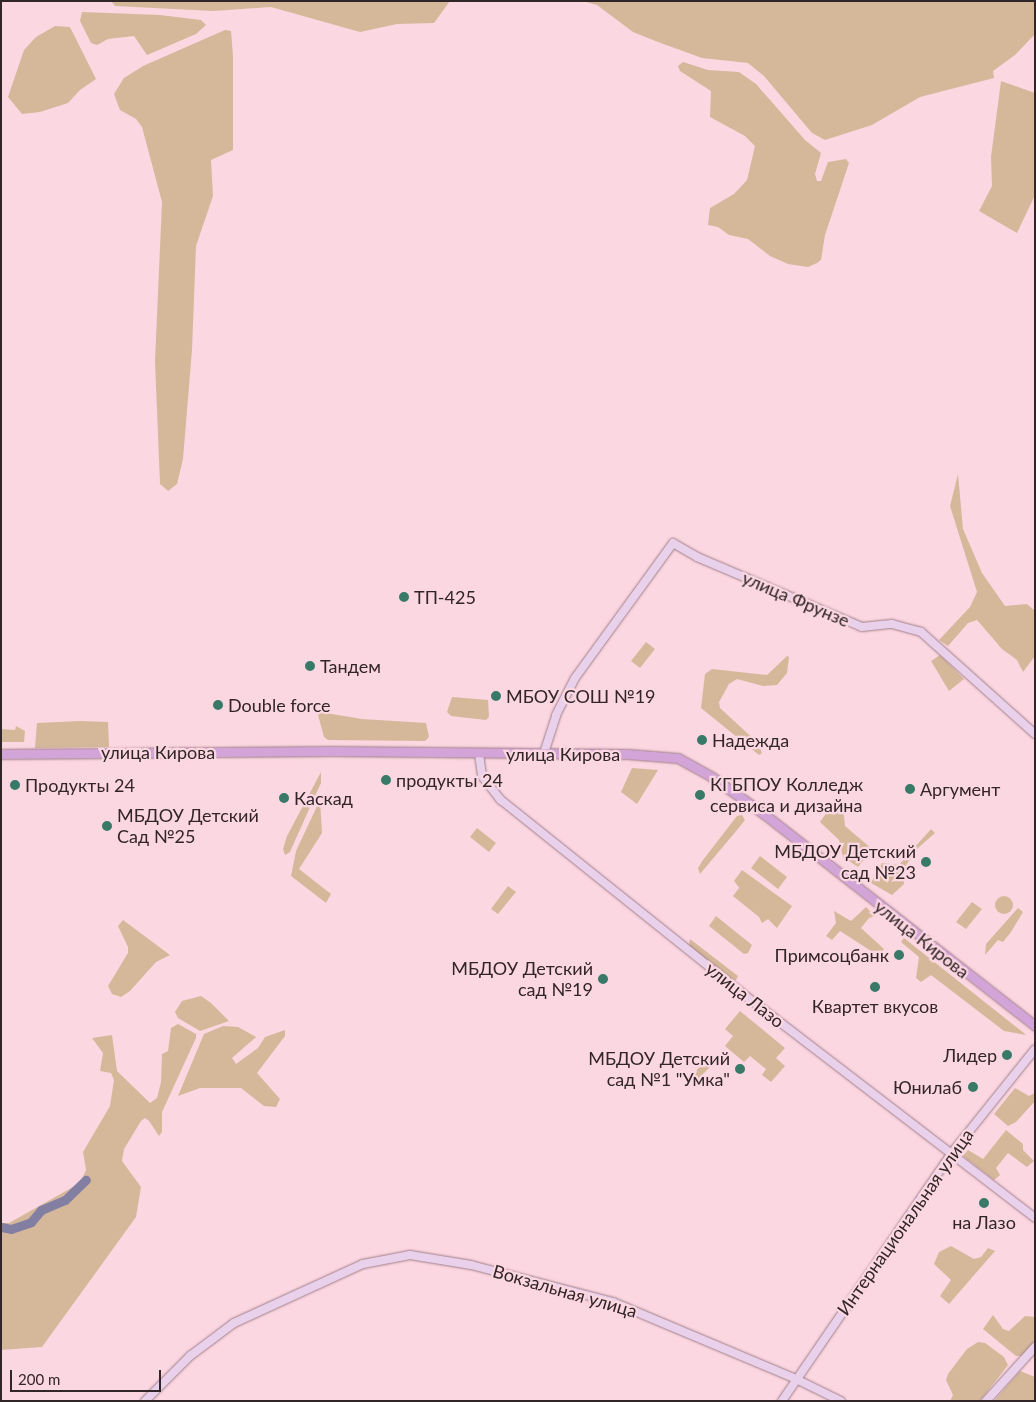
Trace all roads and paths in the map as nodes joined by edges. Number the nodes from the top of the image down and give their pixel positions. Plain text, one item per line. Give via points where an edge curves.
1 (1035, 734) edge
2 (544, 753) junction
3 (1, 754) edge
4 (479, 754) junction
5 (1035, 1026) edge
6 (1035, 1048) edge
7 (951, 1154) junction
8 (1035, 1218) edge
9 (1035, 1347) edge
10 (796, 1378) junction
11 (145, 1401) edge
12 (782, 1401) edge
13 (841, 1401) edge
14 (986, 1401) edge

1 - 2 main road, улица Фрунзе via 921,632 892,624 862,627 697,557 673,543 575,678 544,744
2 - 4 main road, улица Кирова
2 - 5 main road, улица Кирова via 665,755 687,761 764,814
3 - 4 main road, улица Кирова via 332,751
4 - 7 main road, улица Лазо via 482,776 501,800
6 - 7 main road, Интернациональная улица
7 - 8 main road, улица Лазо
7 - 10 main road, Интернациональная улица
9 - 14 main road
10 - 11 main road, Вокзальная улица via 613,1302 417,1255 363,1264 234,1323 190,1356
10 - 12 main road, Интернациональная улица
10 - 13 main road, Вокзальная улица

